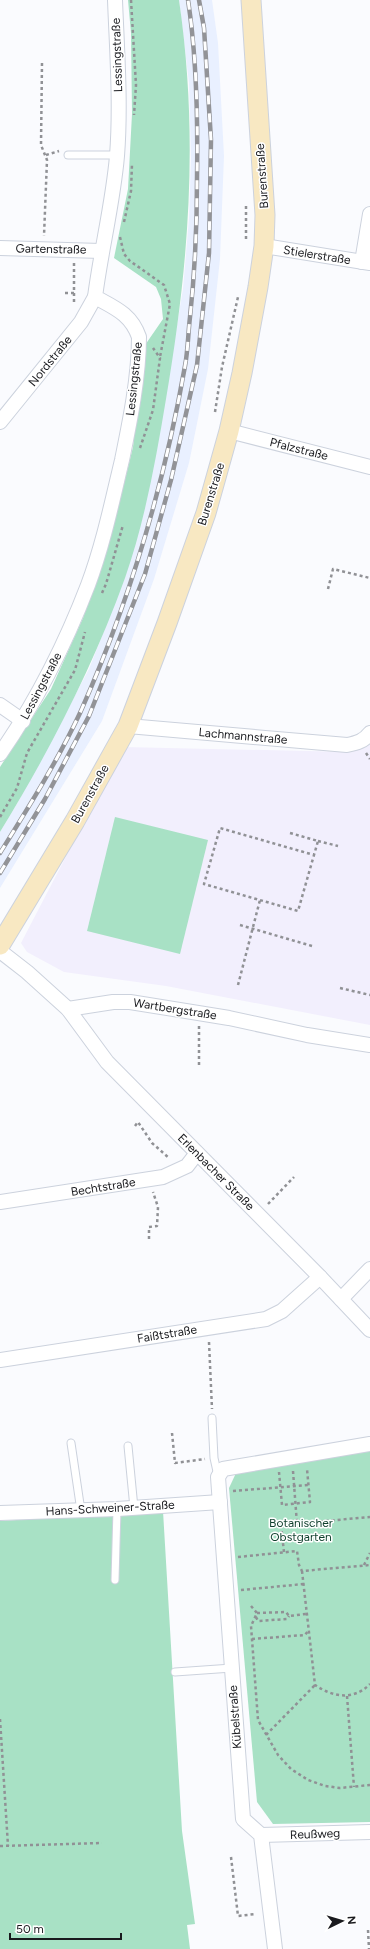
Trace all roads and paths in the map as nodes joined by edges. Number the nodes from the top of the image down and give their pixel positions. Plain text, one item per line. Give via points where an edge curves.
1 (115, 0) edge
2 (132, 0) edge
3 (251, 0) edge
4 (42, 63) dead end
5 (134, 123) dead end
6 (59, 151) dead end
7 (46, 155) junction
8 (68, 155) dead end
9 (117, 155) junction
10 (132, 161) dead end
11 (246, 200) dead end
12 (370, 214) edge
13 (255, 246) junction
14 (0, 248) edge
15 (44, 249) junction
16 (74, 249) junction
17 (101, 251) junction
18 (366, 262) edge
19 (239, 291) dead end
20 (65, 293) dead end
21 (74, 293) junction
22 (95, 297) junction
23 (74, 331) junction
24 (160, 358) dead end
25 (214, 413) dead end
26 (0, 422) edge
27 (229, 431) junction
28 (370, 467) edge
29 (370, 578) edge
30 (328, 589) dead end
31 (0, 706) edge
32 (23, 721) junction
33 (128, 726) junction
34 (370, 733) edge
35 (0, 754) edge
36 (290, 833) dead end
37 (318, 841) junction
38 (338, 846) dead end
39 (314, 855) junction
40 (260, 900) junction
41 (240, 925) dead end
42 (253, 928) junction
43 (0, 945) edge
44 (312, 946) dead end
45 (0, 951) edge
46 (238, 985) dead end
47 (340, 988) dead end
48 (370, 995) edge
49 (68, 1009) junction
50 (200, 1014) junction
51 (370, 1045) edge
52 (200, 1068) dead end
53 (135, 1126) dead end
54 (197, 1153) junction
55 (182, 1169) junction
56 (294, 1177) dead end
57 (148, 1180) junction
58 (0, 1202) edge
59 (258, 1214) junction
60 (150, 1239) dead end
61 (370, 1269) edge
62 (320, 1277) junction
63 (341, 1299) junction
64 (209, 1327) junction
65 (370, 1330) edge
66 (0, 1360) edge
67 (212, 1418) joint
68 (172, 1433) dead end
69 (71, 1444) dead end
70 (370, 1444) edge
71 (128, 1446) dead end
72 (214, 1458) junction
73 (307, 1465) dead end
74 (293, 1466) dead end
75 (279, 1467) dead end
76 (218, 1477) junction
77 (309, 1485) junction
78 (294, 1486) junction
79 (280, 1487) junction
80 (232, 1492) dead end
81 (220, 1502) junction
82 (296, 1504) junction
83 (134, 1508) junction
84 (117, 1509) junction
85 (81, 1511) junction
86 (0, 1513) edge
87 (370, 1517) edge
88 (297, 1524) junction
89 (284, 1552) junction
90 (370, 1553) edge
91 (237, 1557) dead end
92 (370, 1565) edge
93 (364, 1566) junction
94 (302, 1571) junction
95 (115, 1580) dead end
96 (304, 1584) junction
97 (226, 1592) junction
98 (251, 1606) dead end
99 (257, 1613) junction
100 (306, 1614) junction
101 (289, 1616) junction
102 (256, 1617) junction
103 (308, 1631) junction
104 (252, 1639) junction
105 (232, 1668) junction
106 (175, 1672) dead end
107 (370, 1684) edge
108 (315, 1685) junction
109 (347, 1696) junction
110 (0, 1719) edge
111 (266, 1735) junction
112 (370, 1785) edge
113 (354, 1787) junction
114 (370, 1832) edge
115 (261, 1835) junction
116 (102, 1843) dead end
117 (0, 1846) edge
118 (8, 1846) junction
119 (231, 1856) dead end
120 (271, 1912) junction
121 (368, 1930) dead end
122 (275, 1949) edge
123 (369, 1949) edge

1 - 9 street, Lessingstraße
2 - 5 path via 136,85
3 - 13 street, Burenstraße via 265,215
4 - 7 path via 41,145
6 - 7 path
7 - 15 path
8 - 9 lane
9 - 17 street, Lessingstraße via 111,205
10 - 24 path via 131,191 120,237 124,254 130,261 164,285 170,304
11 - 13 path
12 - 18 street
13 - 18 street, Stielerstraße
13 - 27 street, Burenstraße via 244,365
14 - 15 street, Gartenstraße
15 - 16 street, Gartenstraße
16 - 17 street, Gartenstraße
16 - 21 path
17 - 22 street, Lessingstraße
19 - 25 path
20 - 21 path
21 - 23 path
22 - 23 street, Nordstraße
22 - 32 street, Lessingstraße via 124,313 136,328 139,337 129,428 110,514 88,585 56,657
23 - 26 street, Nordstraße
27 - 28 street, Pfalzstraße
27 - 33 street, Burenstraße via 206,514
29 - 30 path via 333,570
31 - 32 street
32 - 35 street, Lessingstraße
33 - 34 street, Lachmannstraße via 347,745 359,742
33 - 43 street, Burenstraße via 75,821
36 - 37 path
37 - 38 path
37 - 39 path
39 - 40 path via 298,911
39 - 40 path via 220,828 204,884
40 - 42 path
41 - 42 path
42 - 44 path
42 - 46 path
45 - 49 street
47 - 48 path
49 - 50 street, Wartbergstraße via 130,1002
49 - 54 street, Erlenbacher Straße via 107,1062
50 - 51 street, Wartbergstraße
50 - 52 path
53 - 55 path via 138,1122 152,1142
54 - 55 street, Bechtstraße
54 - 59 street, Erlenbacher Straße
55 - 57 street, Bechtstraße
56 - 59 path
57 - 58 street, Bechtstraße
57 - 60 path via 156,1199 158,1216 157,1226 149,1227
59 - 62 street, Erlenbacher Straße
61 - 63 street
62 - 63 street, Erlenbacher Straße
62 - 64 street, Faißtstraße via 282,1312 252,1322
63 - 65 street, Erlenbacher Straße
64 - 66 street, Faißtstraße
64 - 67 path
67 - 72 lane
68 - 72 path via 175,1463
69 - 85 lane
70 - 76 street via 245,1464 223,1469
71 - 83 lane
72 - 76 lane
73 - 77 path
74 - 78 path
75 - 79 path
76 - 81 street, Kübelstraße
77 - 78 path
77 - 82 path via 310,1502
78 - 79 path
78 - 82 path
79 - 80 path
79 - 82 path via 282,1505
81 - 83 street, Hans-Schweiner-Straße
81 - 97 street, Kübelstraße
82 - 88 path
83 - 84 street, Hans-Schweiner-Straße
84 - 85 street, Hans-Schweiner-Straße
84 - 95 lane
85 - 86 street, Hans-Schweiner-Straße
87 - 88 path
88 - 89 path via 281,1525
89 - 91 path
89 - 94 path via 297,1551
90 - 93 path
92 - 93 path
93 - 94 path
94 - 96 path
96 - 97 path
96 - 100 path
97 - 105 street, Kübelstraße
98 - 99 path
99 - 101 path via 286,1612
99 - 102 path
100 - 101 path
100 - 103 path
101 - 102 path via 287,1619 258,1621
102 - 104 path via 251,1626
103 - 104 path via 305,1635
103 - 108 path
104 - 111 path via 258,1720
105 - 106 lane
105 - 115 street, Kübelstraße via 243,1818
107 - 109 path via 357,1694
108 - 109 path via 332,1694
108 - 111 path
109 - 113 path
110 - 118 path
111 - 113 path via 291,1769 308,1780 325,1786
112 - 113 path
114 - 115 street, Reußweg
115 - 120 street
116 - 118 path
117 - 118 path
119 - 120 path via 238,1916
120 - 122 street
121 - 123 path

